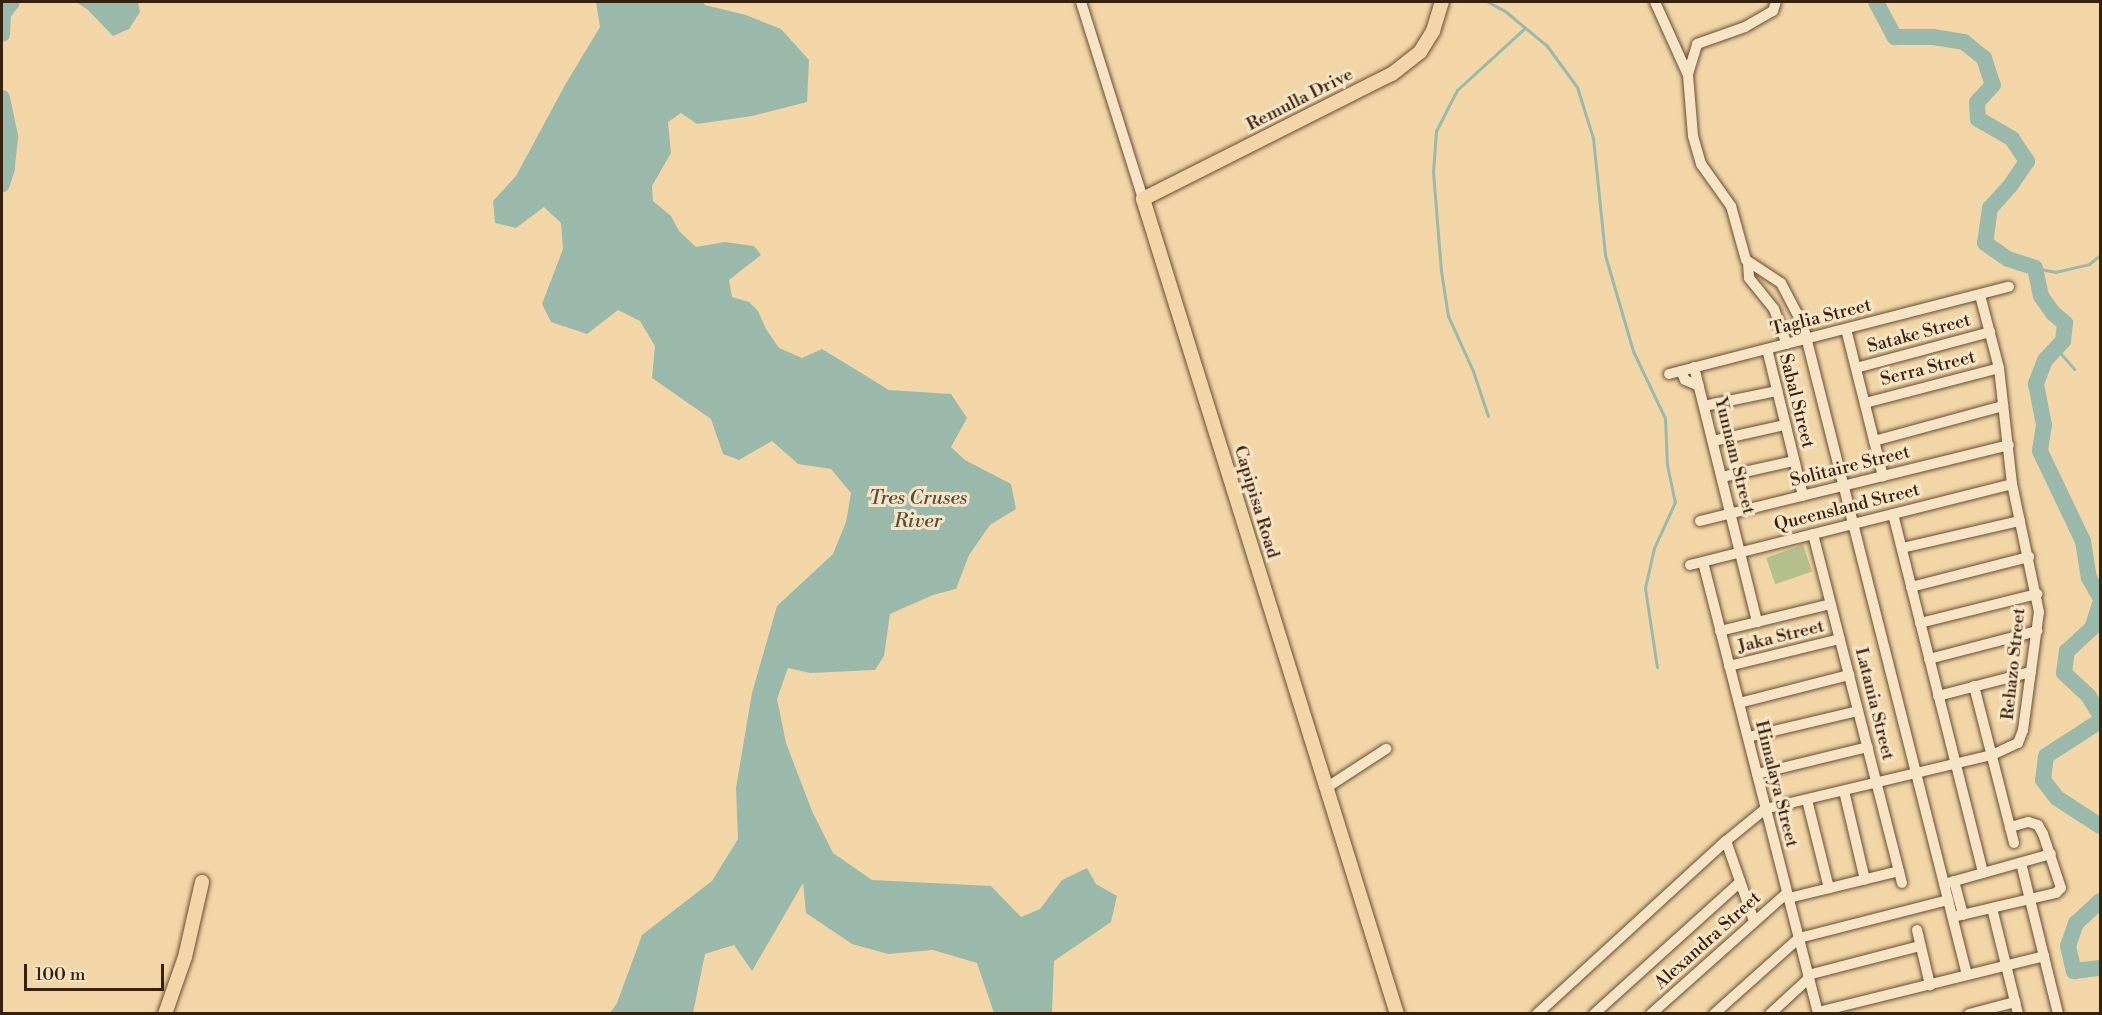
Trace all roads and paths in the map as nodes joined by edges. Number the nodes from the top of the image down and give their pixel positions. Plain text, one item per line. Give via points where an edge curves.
1 (1081, 2) edge
2 (1442, 2) edge
3 (1655, 2) edge
4 (1776, 2) edge
5 (1688, 75) junction
6 (1143, 199) junction
7 (1748, 263) junction
8 (2009, 287) dead end
9 (1980, 295) junction
10 (1846, 329) junction
11 (1990, 332) junction
12 (1807, 339) junction
13 (1787, 344) junction
14 (1767, 349) junction
15 (1694, 367) junction
16 (1856, 368) junction
17 (2000, 368) junction
18 (1681, 371) junction
19 (1669, 374) dead end
20 (1699, 386) junction
21 (1777, 391) junction
22 (1865, 403) junction
23 (1704, 406) junction
24 (2003, 406) junction
25 (1785, 425) junction
26 (1713, 441) junction
27 (1874, 441) junction
28 (2009, 445) junction
29 (1794, 461) junction
30 (1883, 476) junction
31 (1722, 477) junction
32 (2012, 484) junction
33 (1842, 486) junction
34 (1803, 495) junction
35 (1731, 513) junction
36 (1893, 514) junction
37 (1700, 521) dead end
38 (2020, 521) junction
39 (1852, 524) junction
40 (1813, 534) junction
41 (1902, 548) junction
42 (1741, 552) junction
43 (2029, 557) junction
44 (1703, 562) junction
45 (1690, 565) dead end
46 (1911, 587) junction
47 (2037, 594) junction
48 (1831, 604) junction
49 (1757, 622) junction
50 (1920, 623) junction
51 (1720, 631) junction
52 (2037, 631) junction
53 (1840, 639) junction
54 (1929, 659) junction
55 (1729, 666) junction
56 (2031, 672) junction
57 (1849, 675) junction
58 (1974, 686) junction
59 (1938, 696) junction
60 (1739, 703) junction
61 (1858, 711) junction
62 (1748, 737) junction
63 (1868, 747) junction
64 (1386, 749) dead end
65 (1992, 755) junction
66 (1955, 764) junction
67 (1757, 774) junction
68 (1917, 774) junction
69 (1877, 783) junction
70 (1326, 788) junction
71 (1844, 791) junction
72 (1807, 800) junction
73 (1765, 809) junction
74 (2010, 826) junction
75 (1726, 841) junction
76 (2014, 843) dead end
77 (2051, 854) junction
78 (2021, 862) junction
79 (1899, 871) junction
80 (1983, 873) junction
81 (1865, 880) junction
82 (202, 882) dead end
83 (1740, 882) junction
84 (1949, 882) junction
85 (1902, 883) dead end
86 (1829, 888) junction
87 (1788, 896) junction
88 (2030, 899) junction
89 (1948, 900) junction
90 (1992, 908) junction
91 (1958, 916) junction
92 (1754, 921) junction
93 (1917, 930) dead end
94 (1798, 938) junction
95 (1920, 946) junction
96 (2044, 956) junction
97 (2006, 966) junction
98 (1967, 975) junction
99 (1809, 977) junction
100 (1930, 985) junction
101 (2015, 1002) junction
102 (1818, 1013) edge
103 (165, 1014) edge
104 (1397, 1014) edge
105 (1537, 1014) edge
106 (1594, 1014) edge
107 (1651, 1014) edge
108 (1714, 1014) edge
109 (1770, 1014) edge
110 (1969, 1014) edge
111 (2018, 1014) edge
112 (2058, 1014) edge

1 - 6 street, Capipisa Road
2 - 6 main road, Remulla Drive via 1437,22 1420,52 1392,74
3 - 5 street
4 - 5 street via 1773,11 1745,27 1697,44
5 - 7 street via 1695,148 1701,164 1731,206
6 - 70 main road, Capipisa Road
7 - 12 street via 1781,283 1797,310
7 - 13 street via 1749,278 1774,309
8 - 9 street, Taglia Street
9 - 10 street, Taglia Street
9 - 11 street, Rehazo Street
10 - 12 street, Taglia Street
10 - 16 street
11 - 16 street, Satake Street
11 - 17 street, Rehazo Street
12 - 13 street, Taglia Street
12 - 33 street
13 - 14 street, Taglia Street
14 - 15 street, Taglia Street
14 - 21 street, Sabal Street
15 - 18 street, Taglia Street
15 - 20 street, Yunnam Street
16 - 22 street
17 - 22 street, Serra Street
17 - 24 street, Rehazo Street
18 - 19 street, Taglia Street
18 - 20 street via 1685,380
20 - 23 street, Yunnam Street
21 - 23 street
21 - 25 street, Sabal Street
22 - 27 street
23 - 26 street, Yunnam Street
24 - 27 street
24 - 28 street, Rehazo Street
25 - 26 street
25 - 29 street, Sabal Street
26 - 31 street, Yunnam Street
27 - 30 street
28 - 30 street, Solitaire Street
28 - 32 street, Rehazo Street
29 - 31 street
29 - 34 street, Sabal Street
30 - 33 street, Solitaire Street
31 - 35 street, Yunnam Street
32 - 36 street, Queensland Street
32 - 38 street, Rehazo Street
33 - 34 street, Solitaire Street
33 - 39 street
34 - 35 street, Solitaire Street
35 - 37 street, Solitaire Street
35 - 42 street, Yunnam Street
36 - 39 street, Queensland Street
36 - 41 street
38 - 41 street
38 - 43 street, Rehazo Street
39 - 40 street, Queensland Street
39 - 68 street
40 - 42 street, Queensland Street
40 - 48 street, Latania Street
41 - 46 street
42 - 44 street, Queensland Street
42 - 49 street, Yunnam Street
43 - 46 street
43 - 47 street, Rehazo Street
44 - 45 street, Queensland Street
44 - 51 street, Himalaya Street
46 - 50 street
47 - 50 street
47 - 52 street, Rehazo Street
48 - 49 street
48 - 53 street, Latania Street
49 - 51 street
50 - 54 street
51 - 55 street, Himalaya Street
52 - 54 street
52 - 56 street, Rehazo Street
53 - 55 street, Jaka Street
53 - 57 street, Latania Street
54 - 59 street
55 - 60 street, Himalaya Street
56 - 58 street
56 - 65 street, Rehazo Street via 2022,737 2013,747
57 - 60 street
57 - 61 street, Latania Street
58 - 59 street
58 - 65 street
59 - 66 street
60 - 62 street, Himalaya Street
61 - 62 street
61 - 63 street, Latania Street
62 - 67 street, Himalaya Street
63 - 67 street
63 - 69 street, Latania Street
64 - 70 street
65 - 66 street, Rehazo Street
65 - 74 street
66 - 68 street, Rehazo Street
66 - 80 street
67 - 73 street, Himalaya Street
68 - 69 street, Rehazo Street
68 - 84 street
69 - 71 street, Rehazo Street
69 - 79 street, Latania Street
70 - 104 main road, Capipisa Road
71 - 72 street, Rehazo Street
71 - 81 street
72 - 73 street, Rehazo Street
72 - 86 street
73 - 75 street
73 - 87 street, Himalaya Street
74 - 76 street
74 - 77 street via 2028,822 2038,825
75 - 83 street
75 - 105 street
77 - 78 street
77 - 88 street via 2061,885 2056,893
78 - 80 street
78 - 88 street
79 - 81 street, Alexandra Street
79 - 85 street, Latania Street
80 - 84 street
81 - 86 street, Alexandra Street
82 - 103 main road
83 - 92 street
83 - 106 street
84 - 89 street
84 - 91 street
86 - 87 street, Alexandra Street
87 - 92 street, Alexandra Street
87 - 94 street, Himalaya Street
88 - 90 street
88 - 96 street
89 - 91 street
89 - 94 street
90 - 91 street
90 - 97 street
91 - 98 street
92 - 107 street, Alexandra Street
93 - 95 street
94 - 99 street, Himalaya Street
94 - 108 street
95 - 99 street
95 - 100 street
96 - 97 street
96 - 112 street
97 - 98 street
97 - 101 street
98 - 100 street
99 - 102 street, Himalaya Street
99 - 109 street
100 - 102 street
101 - 110 street
101 - 111 street

